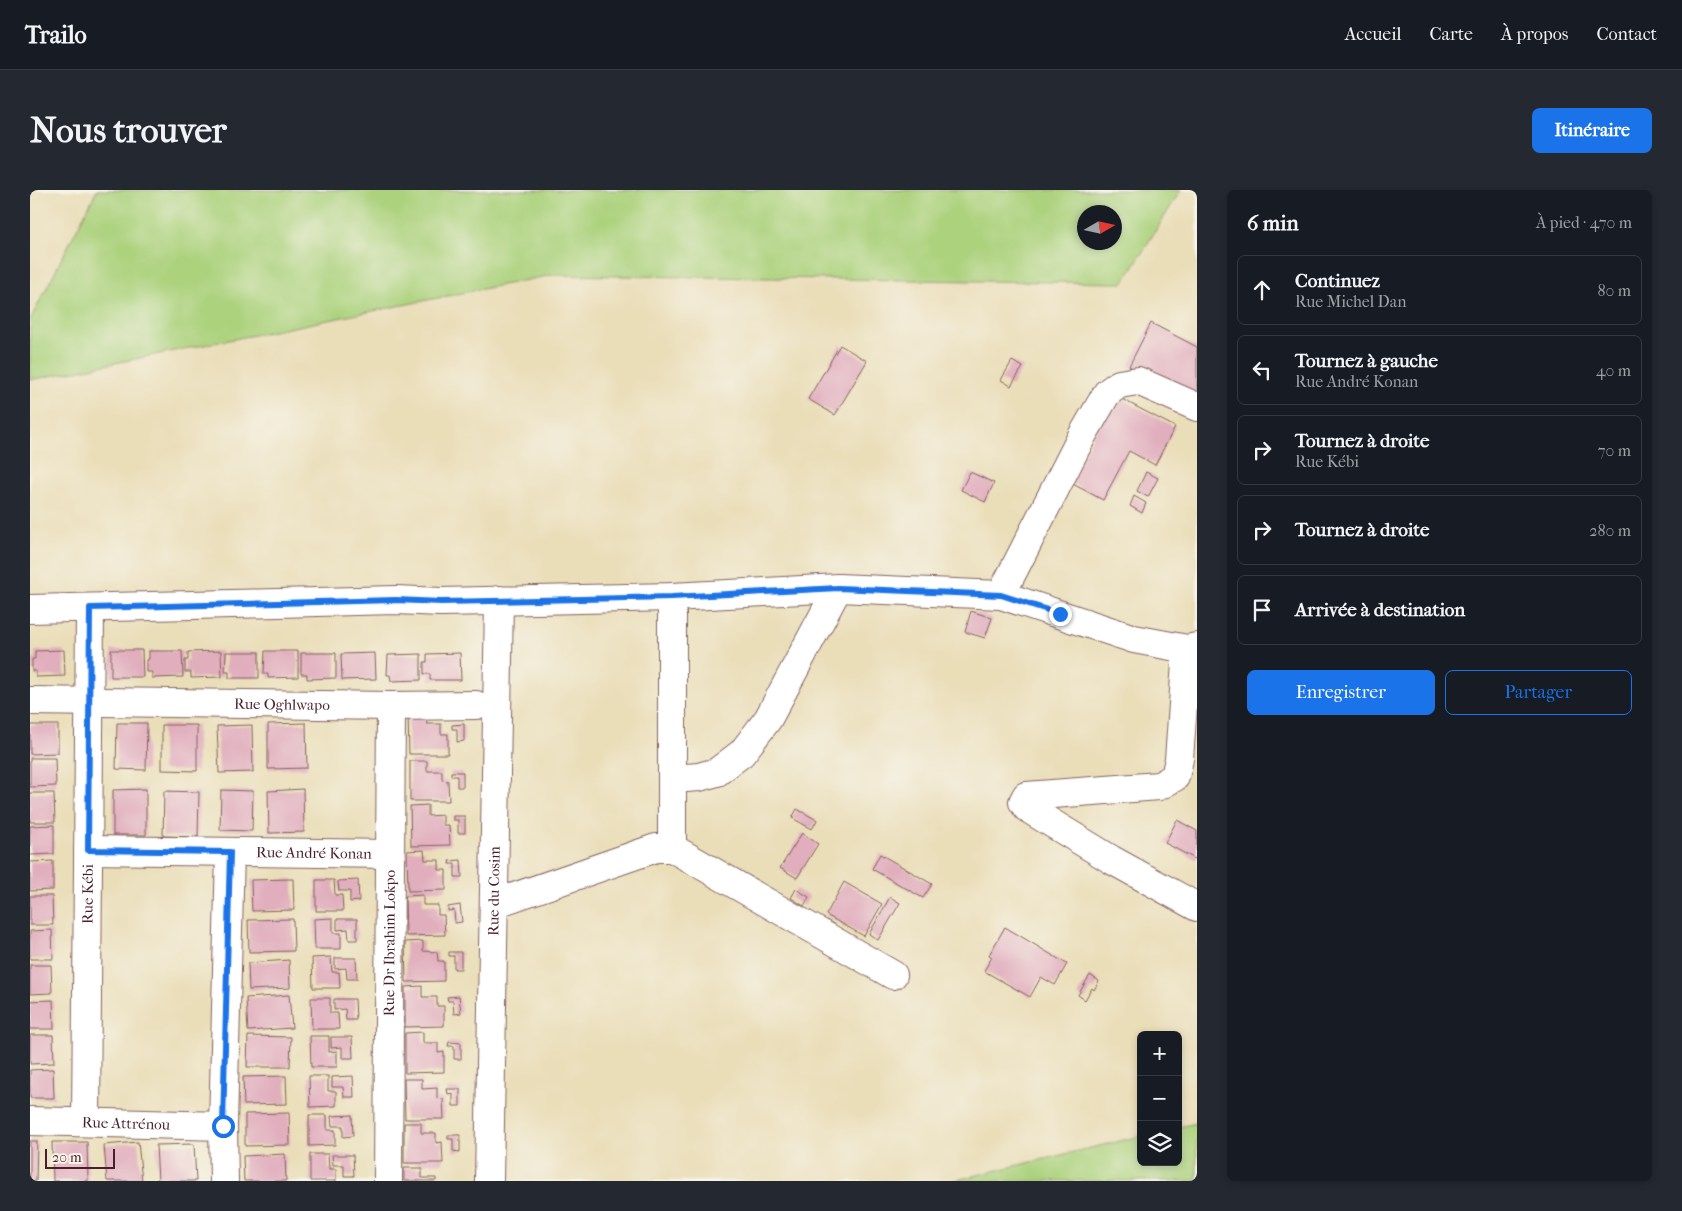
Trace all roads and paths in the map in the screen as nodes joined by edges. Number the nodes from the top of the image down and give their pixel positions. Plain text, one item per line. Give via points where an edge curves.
1 (1197, 406) edge
2 (838, 588) junction
3 (1001, 595) junction
4 (672, 597) junction
5 (499, 600) junction
6 (90, 608) junction
7 (30, 609) edge
8 (1192, 648) edge
9 (30, 700) edge
10 (90, 702) junction
11 (476, 705) dead end
12 (391, 706) junction
13 (673, 779) junction
14 (672, 848) junction
15 (88, 850) junction
16 (230, 852) junction
17 (390, 854) junction
18 (494, 904) junction
19 (1197, 907) edge
20 (893, 975) dead end
21 (30, 1121) edge
22 (86, 1122) junction
23 (223, 1126) junction
24 (224, 1181) edge
25 (388, 1181) edge
26 (489, 1181) edge

1 - 3 street via 1138,381 1119,384 1106,393
2 - 3 street
2 - 4 street
2 - 13 street via 768,719 742,753 718,772
3 - 8 street via 1134,639
4 - 5 street
4 - 13 street
5 - 6 street
5 - 18 street, Rue du Cosim
6 - 7 street
6 - 10 street, Rue Kébi
8 - 19 street via 1175,778 1159,786 1026,796 1023,802 1027,808 1112,860
9 - 10 street, Rue Oghlwapo
10 - 12 street, Rue Oghlwapo
10 - 15 street, Rue Kébi
11 - 12 street, Rue Oghlwapo
12 - 17 street, Rue Dr Ibrahim Lokpo
13 - 14 street
14 - 18 street via 656,848
14 - 20 street
15 - 16 street, Rue André Konan
15 - 22 street, Rue Kébi
16 - 17 street, Rue André Konan
16 - 23 street
17 - 25 street, Rue Dr Ibrahim Lokpo
18 - 26 street, Rue du Cosim
21 - 22 street, Rue Attrénou
22 - 23 street, Rue Attrénou
23 - 24 street

